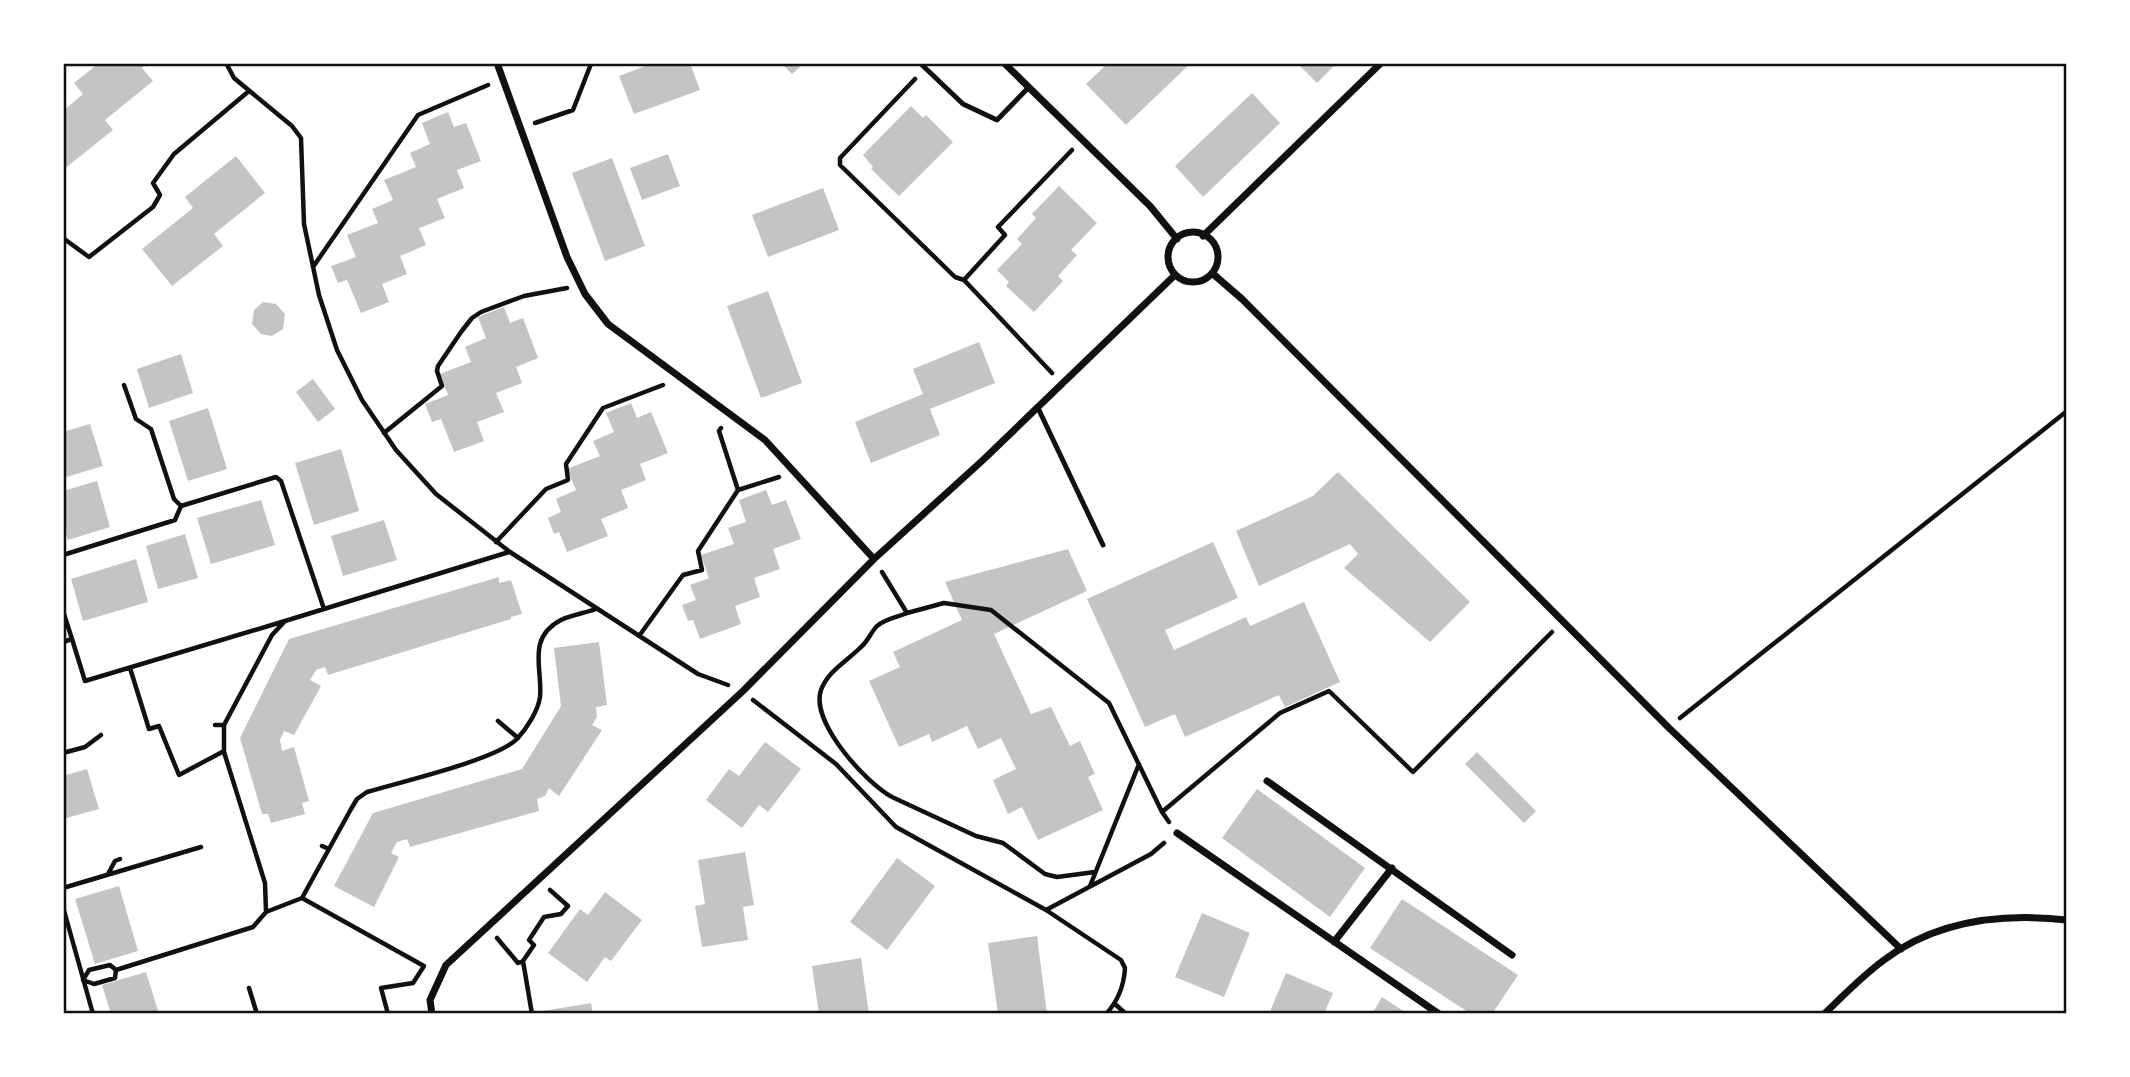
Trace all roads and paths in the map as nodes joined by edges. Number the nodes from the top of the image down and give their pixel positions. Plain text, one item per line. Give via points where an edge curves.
1 (226, 63) edge
2 (497, 63) edge
3 (595, 63) edge
4 (920, 63) edge
5 (1004, 63) edge
6 (1381, 63) edge
7 (925, 68) junction
8 (502, 75) junction
9 (1029, 87) junction
10 (249, 91) junction
11 (521, 129) junction
12 (1082, 139) junction
13 (1203, 236) junction
14 (63, 239) edge
15 (1177, 239) junction
16 (313, 268) junction
17 (1212, 273) junction
18 (1175, 275) junction
19 (964, 280) junction
20 (580, 285) junction
21 (682, 378) junction
22 (1063, 384) junction
23 (124, 385) dead end
24 (1038, 408) junction
25 (2067, 411) edge
26 (730, 414) junction
27 (384, 433) junction
28 (794, 472) junction
29 (738, 490) junction
30 (181, 506) junction
31 (496, 541) junction
32 (1102, 545) dead end
33 (510, 552) junction
34 (63, 555) edge
35 (874, 559) junction
36 (324, 609) junction
37 (597, 609) junction
38 (63, 611) edge
39 (907, 613) junction
40 (285, 621) junction
41 (1562, 621) junction
42 (639, 636) junction
43 (72, 639) junction
44 (63, 642) edge
45 (130, 668) junction
46 (743, 691) junction
47 (498, 721) dead end
48 (215, 725) dead end
49 (224, 725) junction
50 (1669, 727) junction
51 (101, 735) dead end
52 (518, 738) junction
53 (224, 751) junction
54 (63, 753) edge
55 (1139, 764) junction
56 (1267, 781) dead end
57 (1162, 812) junction
58 (1177, 833) joint
59 (322, 846) dead end
60 (201, 847) dead end
61 (329, 849) junction
62 (1151, 854) dead end
63 (120, 859) dead end
64 (1392, 868) junction
65 (1096, 872) junction
66 (108, 875) junction
67 (538, 880) junction
68 (1090, 887) junction
69 (63, 888) edge
70 (302, 898) junction
71 (63, 908) edge
72 (1046, 910) junction
73 (266, 912) junction
74 (2067, 919) edge
75 (488, 927) junction
76 (1335, 942) junction
77 (1901, 949) junction
78 (1512, 955) dead end
79 (523, 961) junction
80 (116, 970) junction
81 (83, 980) junction
82 (248, 988) dead end
83 (1115, 1004) junction
84 (93, 1014) edge
85 (257, 1014) edge
86 (388, 1014) edge
87 (432, 1014) edge
88 (531, 1014) edge
89 (1106, 1014) edge
90 (1126, 1014) edge
91 (1439, 1014) edge
92 (1824, 1014) edge

1 - 10 path
2 - 8 street
3 - 11 path via 590,64 573,110
4 - 7 lane
5 - 9 street
6 - 13 street
7 - 9 lane via 963,104 997,120
7 - 19 path via 840,158 840,165 955,277
8 - 11 street
8 - 16 path via 485,87 418,114
9 - 12 street
10 - 14 path via 174,154 153,183 160,195 153,206 89,257
10 - 16 path via 301,138 304,224
11 - 20 street
12 - 15 street
12 - 19 path via 998,227 1005,234
13 - 15 street via 1190,233
13 - 17 street via 1217,254
15 - 18 street via 1168,258
16 - 27 path via 337,350
17 - 18 street via 1194,282
17 - 41 street
18 - 22 street
19 - 22 path
20 - 21 street via 608,324
20 - 27 path via 524,296 472,318 438,366 442,386
21 - 26 street
21 - 31 path via 603,408 566,464 568,480 547,489
22 - 24 street
23 - 30 path via 136,419 151,429 174,499
24 - 32 lane
24 - 35 street
25 - 50 path
26 - 28 street via 765,440
26 - 29 path via 719,431
27 - 31 path via 436,494
28 - 29 path
28 - 35 street
29 - 42 path via 698,551 702,570 683,575
30 - 34 path via 175,520
30 - 36 path via 276,477
31 - 33 path
33 - 36 path
33 - 37 path
35 - 39 path
35 - 46 street
36 - 40 path
37 - 42 path
37 - 52 path via 560,621 541,642 537,654 540,698
38 - 43 path
39 - 55 path via 944,603 991,610 1109,703
39 - 65 path via 879,624 863,646 826,680 820,693 830,733 870,781 892,797 962,831 1003,843 1045,874
40 - 45 path
40 - 49 path via 272,635
41 - 50 street
41 - 57 path via 1413,772 1329,691 1280,713
42 - 46 path via 698,674
43 - 44 path
43 - 45 path via 85,681
45 - 53 path via 149,729 159,726 179,775
46 - 67 street
46 - 72 path via 836,764 896,827
47 - 52 path
48 - 49 path
49 - 53 path
50 - 77 street
51 - 54 path via 85,747
52 - 61 path via 485,756 367,792 357,799
53 - 73 path via 265,883
55 - 57 path
55 - 65 path
56 - 64 street
57 - 58 path
58 - 76 street
59 - 61 path
60 - 66 path
61 - 70 path
62 - 68 path
63 - 66 path
64 - 76 street
64 - 78 street
65 - 68 path
66 - 69 path
67 - 75 street
67 - 79 path via 568,906 561,914 544,917 529,940 534,945
68 - 72 path
70 - 73 path
70 - 86 path via 424,966 413,983 381,988
71 - 81 path
72 - 83 path via 1121,960 1125,968
73 - 80 path via 253,927
74 - 77 street via 1991,917 1947,928
75 - 79 path via 518,963
75 - 87 street via 446,965 430,1000
76 - 91 street
77 - 92 street
79 - 88 path
80 - 81 path via 110,965 89,970
80 - 81 path via 115,978 94,984
81 - 84 path
82 - 85 path
83 - 89 path
83 - 90 path

